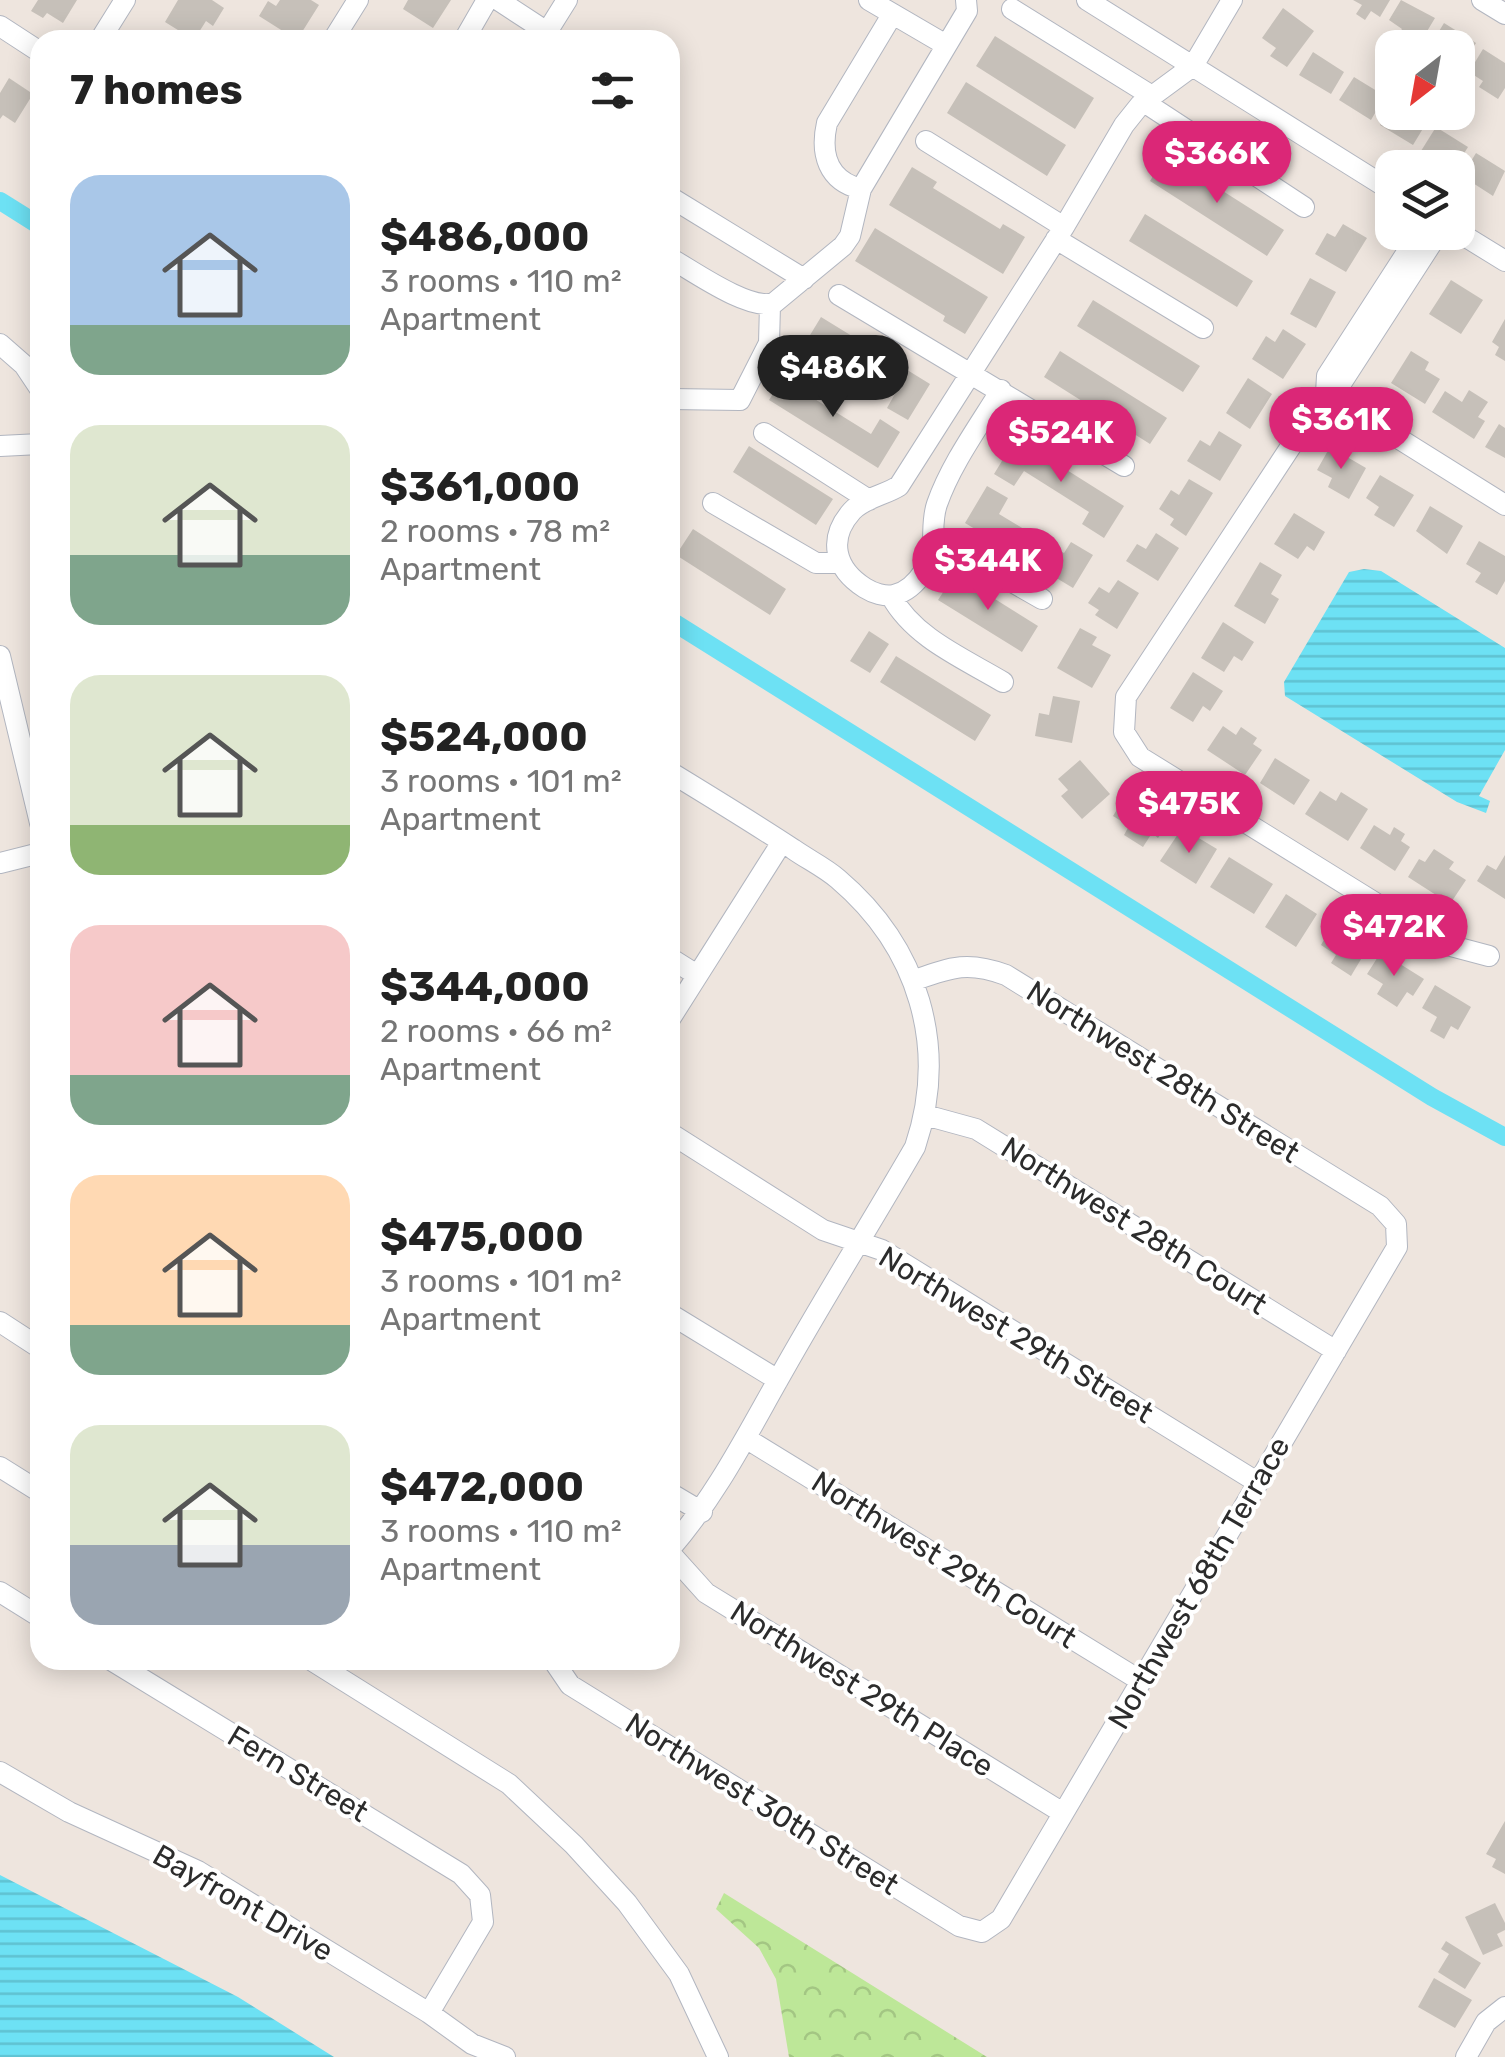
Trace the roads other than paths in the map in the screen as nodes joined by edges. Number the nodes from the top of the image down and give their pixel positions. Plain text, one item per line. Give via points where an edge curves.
1 (124, 0) edge
2 (358, 0) edge
3 (487, 0) edge
4 (498, 0) edge
5 (567, 0) edge
6 (870, 0) edge
7 (966, 0) edge
8 (1087, 0) edge
9 (1232, 0) edge
10 (1482, 0) edge
11 (1012, 10) dead end
12 (1505, 14) edge
13 (892, 15) junction
14 (0, 26) edge
15 (106, 30) edge
16 (339, 30) edge
17 (470, 30) edge
18 (544, 30) edge
19 (548, 30) edge
20 (30, 46) edge
21 (946, 46) junction
22 (1193, 66) junction
23 (1148, 99) junction
24 (926, 141) dead end
25 (1375, 180) edge
26 (861, 189) junction
27 (680, 203) edge
28 (1304, 207) dead end
29 (1060, 233) junction
30 (1475, 242) edge
31 (1408, 250) edge
32 (1428, 250) edge
33 (1505, 260) edge
34 (680, 264) edge
35 (804, 278) junction
36 (840, 295) dead end
37 (770, 304) junction
38 (1203, 328) dead end
39 (0, 344) edge
40 (974, 372) junction
41 (30, 374) edge
42 (1002, 390) junction
43 (1326, 393) junction
44 (680, 399) edge
45 (764, 433) dead end
46 (30, 444) edge
47 (0, 446) edge
48 (1124, 466) dead end
49 (869, 500) junction
50 (713, 503) dead end
51 (1505, 505) edge
52 (936, 538) junction
53 (839, 563) junction
54 (891, 596) junction
55 (1042, 599) dead end
56 (0, 656) edge
57 (1003, 682) dead end
58 (680, 778) edge
59 (30, 781) edge
60 (782, 842) junction
61 (30, 856) edge
62 (0, 863) edge
63 (1490, 956) dead end
64 (680, 964) edge
65 (697, 975) junction
66 (915, 980) junction
67 (680, 1002) edge
68 (925, 1115) junction
69 (680, 1139) edge
70 (1396, 1224) joint
71 (860, 1243) junction
72 (680, 1320) edge
73 (0, 1322) edge
74 (30, 1342) edge
75 (1336, 1351) junction
76 (778, 1380) junction
77 (748, 1439) junction
78 (0, 1467) edge
79 (1257, 1482) junction
80 (30, 1486) edge
81 (680, 1499) edge
82 (702, 1512) junction
83 (680, 1539) edge
84 (680, 1563) edge
85 (0, 1592) edge
86 (30, 1611) edge
87 (126, 1670) edge
88 (327, 1670) edge
89 (560, 1670) edge
90 (1141, 1682) junction
91 (0, 1772) edge
92 (1063, 1813) junction
93 (982, 1932) joint
94 (1503, 2008) edge
95 (428, 2013) junction
96 (717, 2056) edge
97 (505, 2057) edge
98 (1466, 2057) edge

1 - 15 street
2 - 16 street
3 - 17 street
4 - 18 street
5 - 19 street
6 - 13 street
7 - 21 street via 967,11
8 - 22 street
9 - 22 street
10 - 12 street
11 - 23 street
13 - 21 street
13 - 26 street via 822,142 844,185
14 - 20 street
21 - 26 street
22 - 23 street
22 - 25 street
23 - 28 street
23 - 29 street via 1124,125
24 - 29 street
26 - 35 street via 850,236
27 - 35 street
29 - 38 street
29 - 40 street
30 - 33 street
31 - 43 street via 1327,376
32 - 43 street via 1342,382
34 - 37 street via 734,294
35 - 37 street
36 - 40 street
37 - 44 street via 769,343 740,400
39 - 41 street
40 - 42 street
40 - 49 street via 899,486
42 - 48 street
42 - 52 street via 943,488 934,510
43 - 51 street
43 - 63 street via 1126,697 1124,732 1140,758 1440,943
45 - 49 street
46 - 47 street
49 - 53 street via 840,531
50 - 53 street via 816,563
52 - 54 street via 922,575
52 - 55 street
53 - 54 street via 858,584
54 - 57 street via 914,627
56 - 59 street
58 - 60 street
60 - 65 street
60 - 66 street via 837,878 880,924
61 - 62 street
64 - 65 street
65 - 67 street
66 - 68 street via 925,1021
66 - 70 street, Northwest 28th Street via 980,965 1006,975 1380,1206
68 - 71 street via 915,1146
68 - 75 street, Northwest 28th Court via 976,1130
69 - 71 street, Northwest 29th Street via 824,1230
70 - 75 street, Northwest 68th Terrace via 1397,1247
71 - 76 street
71 - 79 street, Northwest 29th Street via 882,1250
72 - 76 street
73 - 74 street
75 - 79 street, Northwest 68th Terrace
76 - 77 street
77 - 82 street
77 - 90 street, Northwest 29th Court
78 - 80 street
79 - 90 street, Northwest 68th Terrace
81 - 82 street
82 - 83 street
84 - 92 street, Northwest 29th Place via 706,1593
85 - 86 street
87 - 95 street, Fern Street via 461,1874 480,1895 483,1922
88 - 96 street via 509,1784 574,1845 680,1974
89 - 93 street, Northwest 30th Street via 570,1686 959,1926
90 - 92 street, Northwest 68th Terrace
91 - 95 street, Bayfront Drive via 198,1871
92 - 93 street, Northwest 68th Terrace via 1002,1919
94 - 98 street via 1486,2022
95 - 97 street, Bayfront Drive via 472,2044

